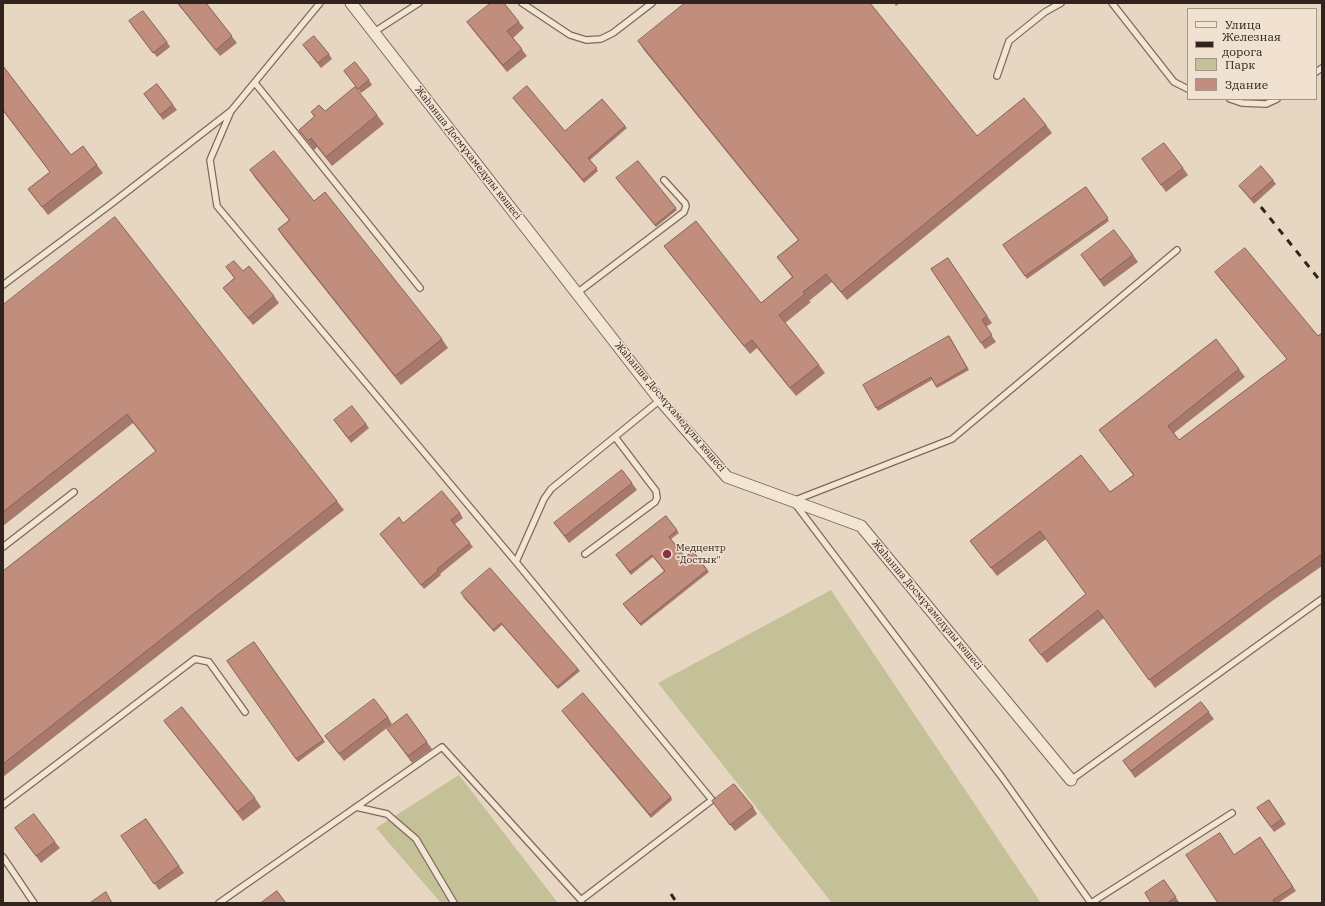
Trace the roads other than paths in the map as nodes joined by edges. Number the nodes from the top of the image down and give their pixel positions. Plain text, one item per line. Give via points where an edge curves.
1 (320, 3) edge
2 (351, 3) edge
3 (419, 3) edge
4 (522, 3) edge
5 (652, 3) edge
6 (1061, 3) edge
7 (1112, 3) edge
8 (374, 32) junction
9 (997, 76) dead end
10 (255, 83) junction
11 (1187, 88) edge
12 (1233, 100) edge
13 (1275, 100) edge
14 (231, 111) junction
15 (664, 180) dead end
16 (1177, 250) dead end
17 (3, 284) edge
18 (420, 288) dead end
19 (577, 293) junction
20 (660, 400) junction
21 (614, 437) junction
22 (74, 492) dead end
23 (793, 501) junction
24 (3, 547) edge
25 (585, 554) dead end
26 (516, 562) junction
27 (1322, 599) edge
28 (245, 712) dead end
29 (1071, 780) joint
30 (3, 805) edge
31 (356, 807) junction
32 (1232, 813) dead end
33 (3, 857) edge
34 (582, 902) edge
35 (34, 903) edge
36 (219, 903) edge
37 (454, 903) edge

1 - 10 lane
2 - 8 street, Жаһанша Досмұхамедұлы көшесі
3 - 8 lane
4 - 5 lane via 570,35 586,40 601,39 612,33
6 - 9 lane via 1045,12 1009,41
7 - 11 lane via 1174,82
8 - 19 street, Жаһанша Досмұхамедұлы көшесі
10 - 14 lane
10 - 18 lane
12 - 13 lane via 1266,104
14 - 17 lane
14 - 26 lane via 210,160 217,206
15 - 19 lane via 685,203 684,212
16 - 23 lane via 952,439
19 - 20 street, Жаһанша Досмұхамедұлы көшесі
20 - 21 lane
20 - 23 street, Жаһанша Досмұхамедұлы көшесі via 727,477
21 - 25 lane via 656,491 657,498
21 - 26 lane via 551,489
22 - 24 lane
23 - 29 street, Жаһанша Досмұхамедұлы көшесі via 861,526
23 - 32 lane via 1001,776 1091,903
26 - 34 lane via 712,800
27 - 29 lane
28 - 30 lane via 209,662 195,659
31 - 34 lane via 442,747
31 - 36 lane
31 - 37 lane via 387,814 416,839
33 - 35 lane

